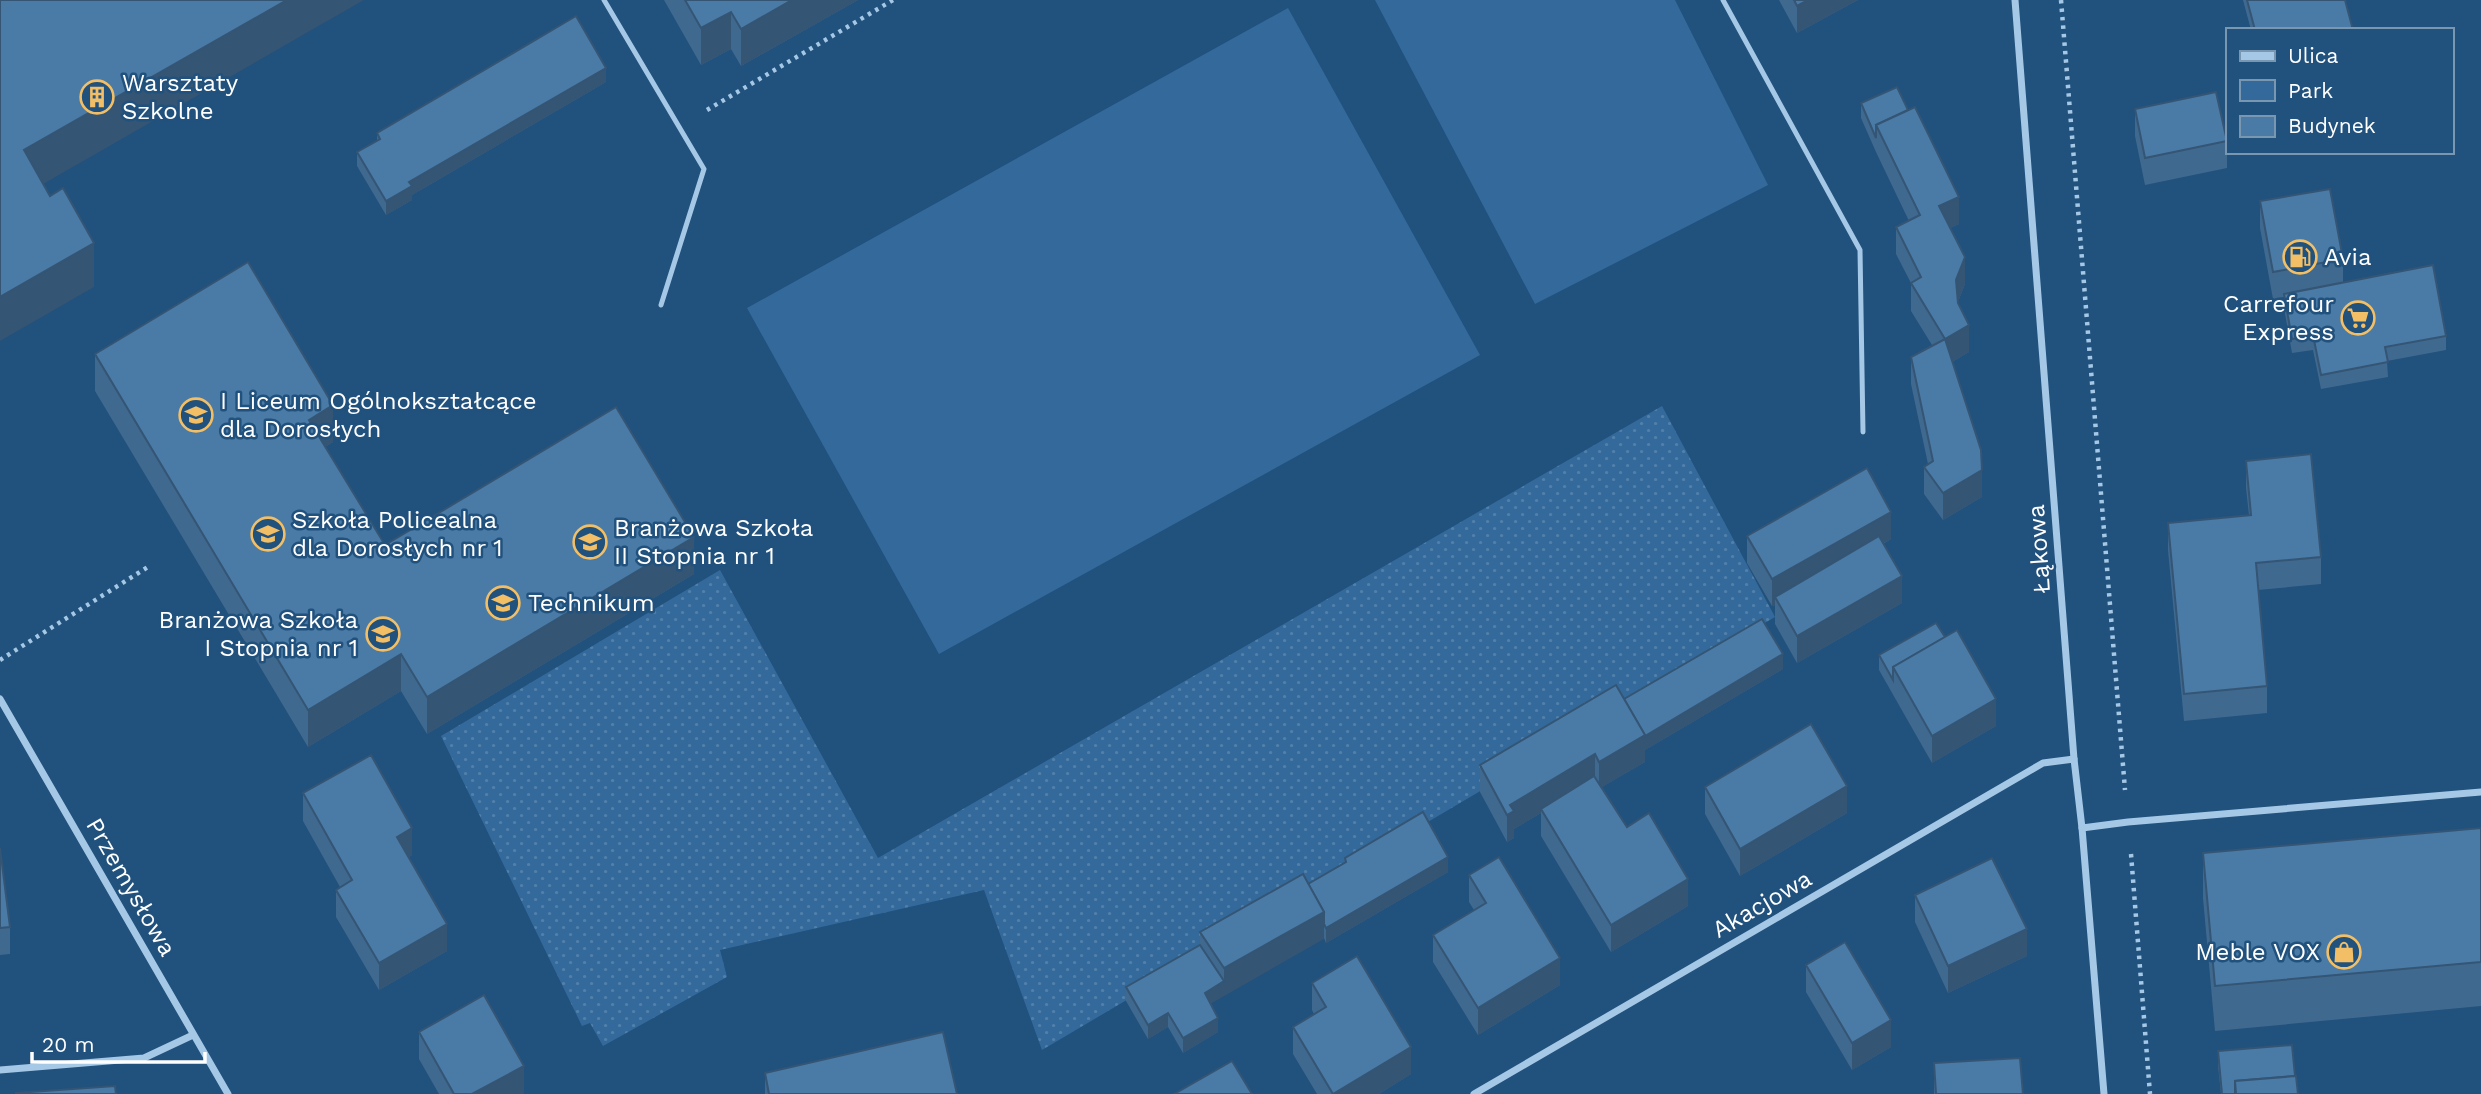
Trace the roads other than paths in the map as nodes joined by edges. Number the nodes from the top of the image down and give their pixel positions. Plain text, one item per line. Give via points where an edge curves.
1 (604, 0) edge
2 (1723, 0) edge
3 (2015, 0) edge
4 (661, 305) dead end
5 (1863, 432) dead end
6 (0, 699) edge
7 (2074, 759) junction
8 (2481, 792) edge
9 (2082, 828) junction
10 (194, 1035) junction
11 (0, 1070) edge
12 (228, 1094) edge
13 (1474, 1094) edge
14 (2104, 1094) edge

1 - 4 lane via 704,169
2 - 5 lane via 1860,250
3 - 7 street, Łąkowa
6 - 10 street, Przemysłowa
7 - 9 street, Łąkowa
7 - 13 street, Akacjowa via 2043,763
8 - 9 street
9 - 14 street, Łąkowa
10 - 11 street via 144,1058
10 - 12 street, Przemysłowa

